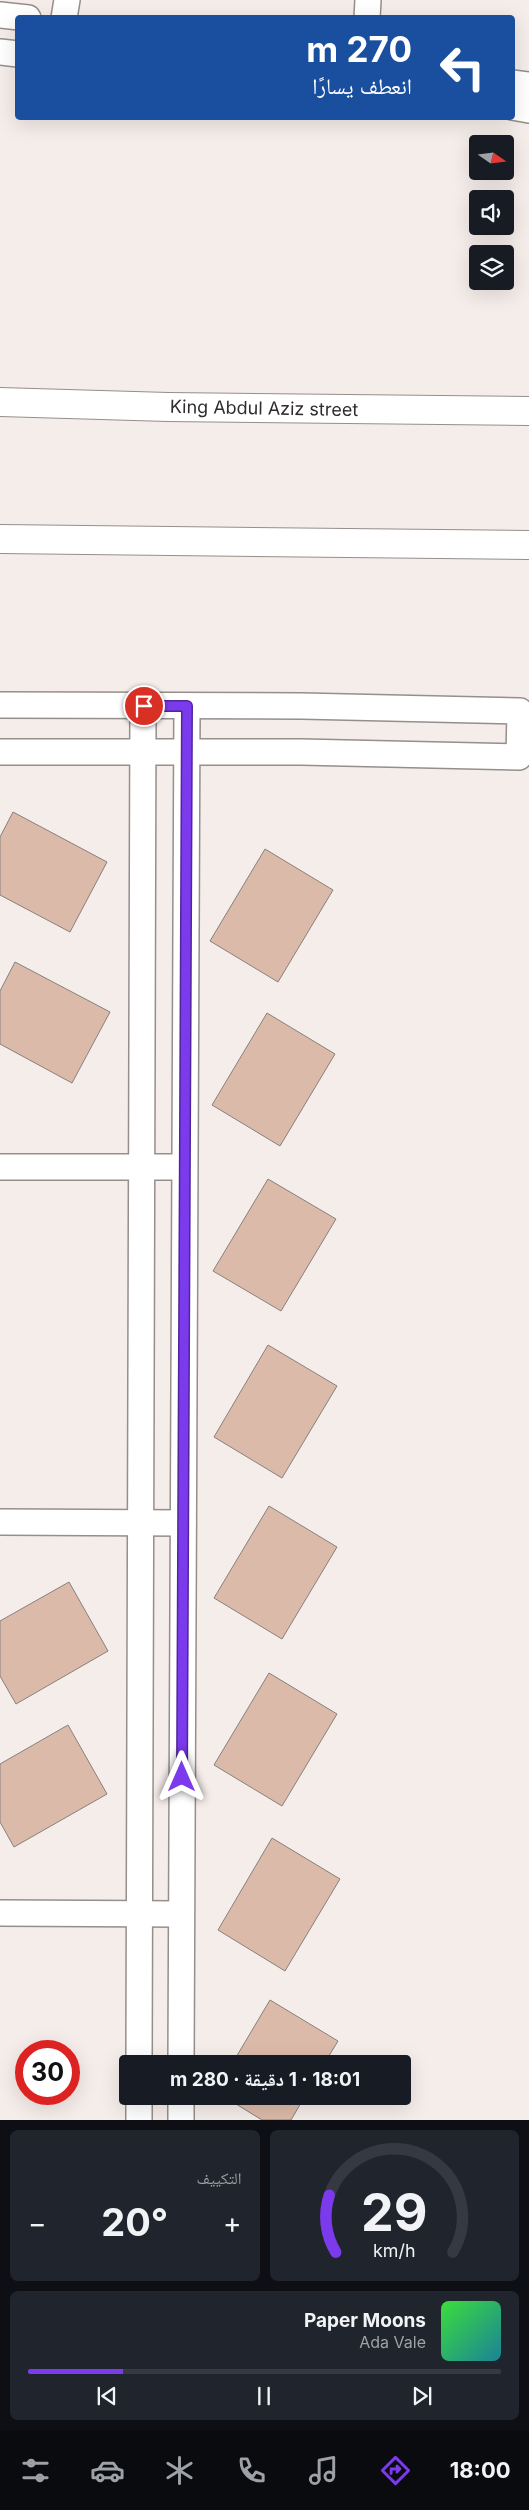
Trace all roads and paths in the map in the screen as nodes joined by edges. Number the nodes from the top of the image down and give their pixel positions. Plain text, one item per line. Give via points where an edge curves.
1 (67, 0) edge
2 (368, 0) edge
3 (0, 15) edge
4 (64, 15) edge
5 (367, 15) edge
6 (15, 17) edge
7 (0, 52) edge
8 (15, 54) edge
9 (515, 83) edge
10 (529, 85) edge
11 (515, 108) edge
12 (529, 110) edge
13 (0, 402) edge
14 (529, 410) edge
15 (0, 539) edge
16 (529, 545) edge
17 (0, 705) edge
18 (144, 706) junction
19 (187, 706) junction
20 (0, 752) edge
21 (143, 752) junction
22 (186, 752) junction
23 (0, 1167) edge
24 (142, 1167) junction
25 (184, 1167) junction
26 (0, 1522) edge
27 (141, 1523) junction
28 (183, 1523) junction
29 (0, 1913) edge
30 (140, 1914) junction
31 (181, 1914) junction
32 (139, 2055) edge
33 (181, 2055) edge
34 (139, 2105) edge
35 (181, 2105) edge
36 (139, 2120) edge
37 (180, 2120) edge

1 - 4 street
2 - 5 street
3 - 6 street
7 - 8 street
9 - 10 street
11 - 12 street
13 - 14 main road, King Abdul Aziz street
15 - 16 main road
17 - 18 street
18 - 19 street
18 - 21 street
19 - 22 street
19 - 22 street via 520,711 519,757
20 - 21 street
21 - 22 street
21 - 24 street
22 - 25 street
23 - 24 street
24 - 25 street
24 - 27 street
25 - 28 street
26 - 27 street
27 - 28 street
27 - 30 street
28 - 31 street
29 - 30 street
30 - 31 street
30 - 32 street
31 - 33 street
34 - 36 street
35 - 37 street

